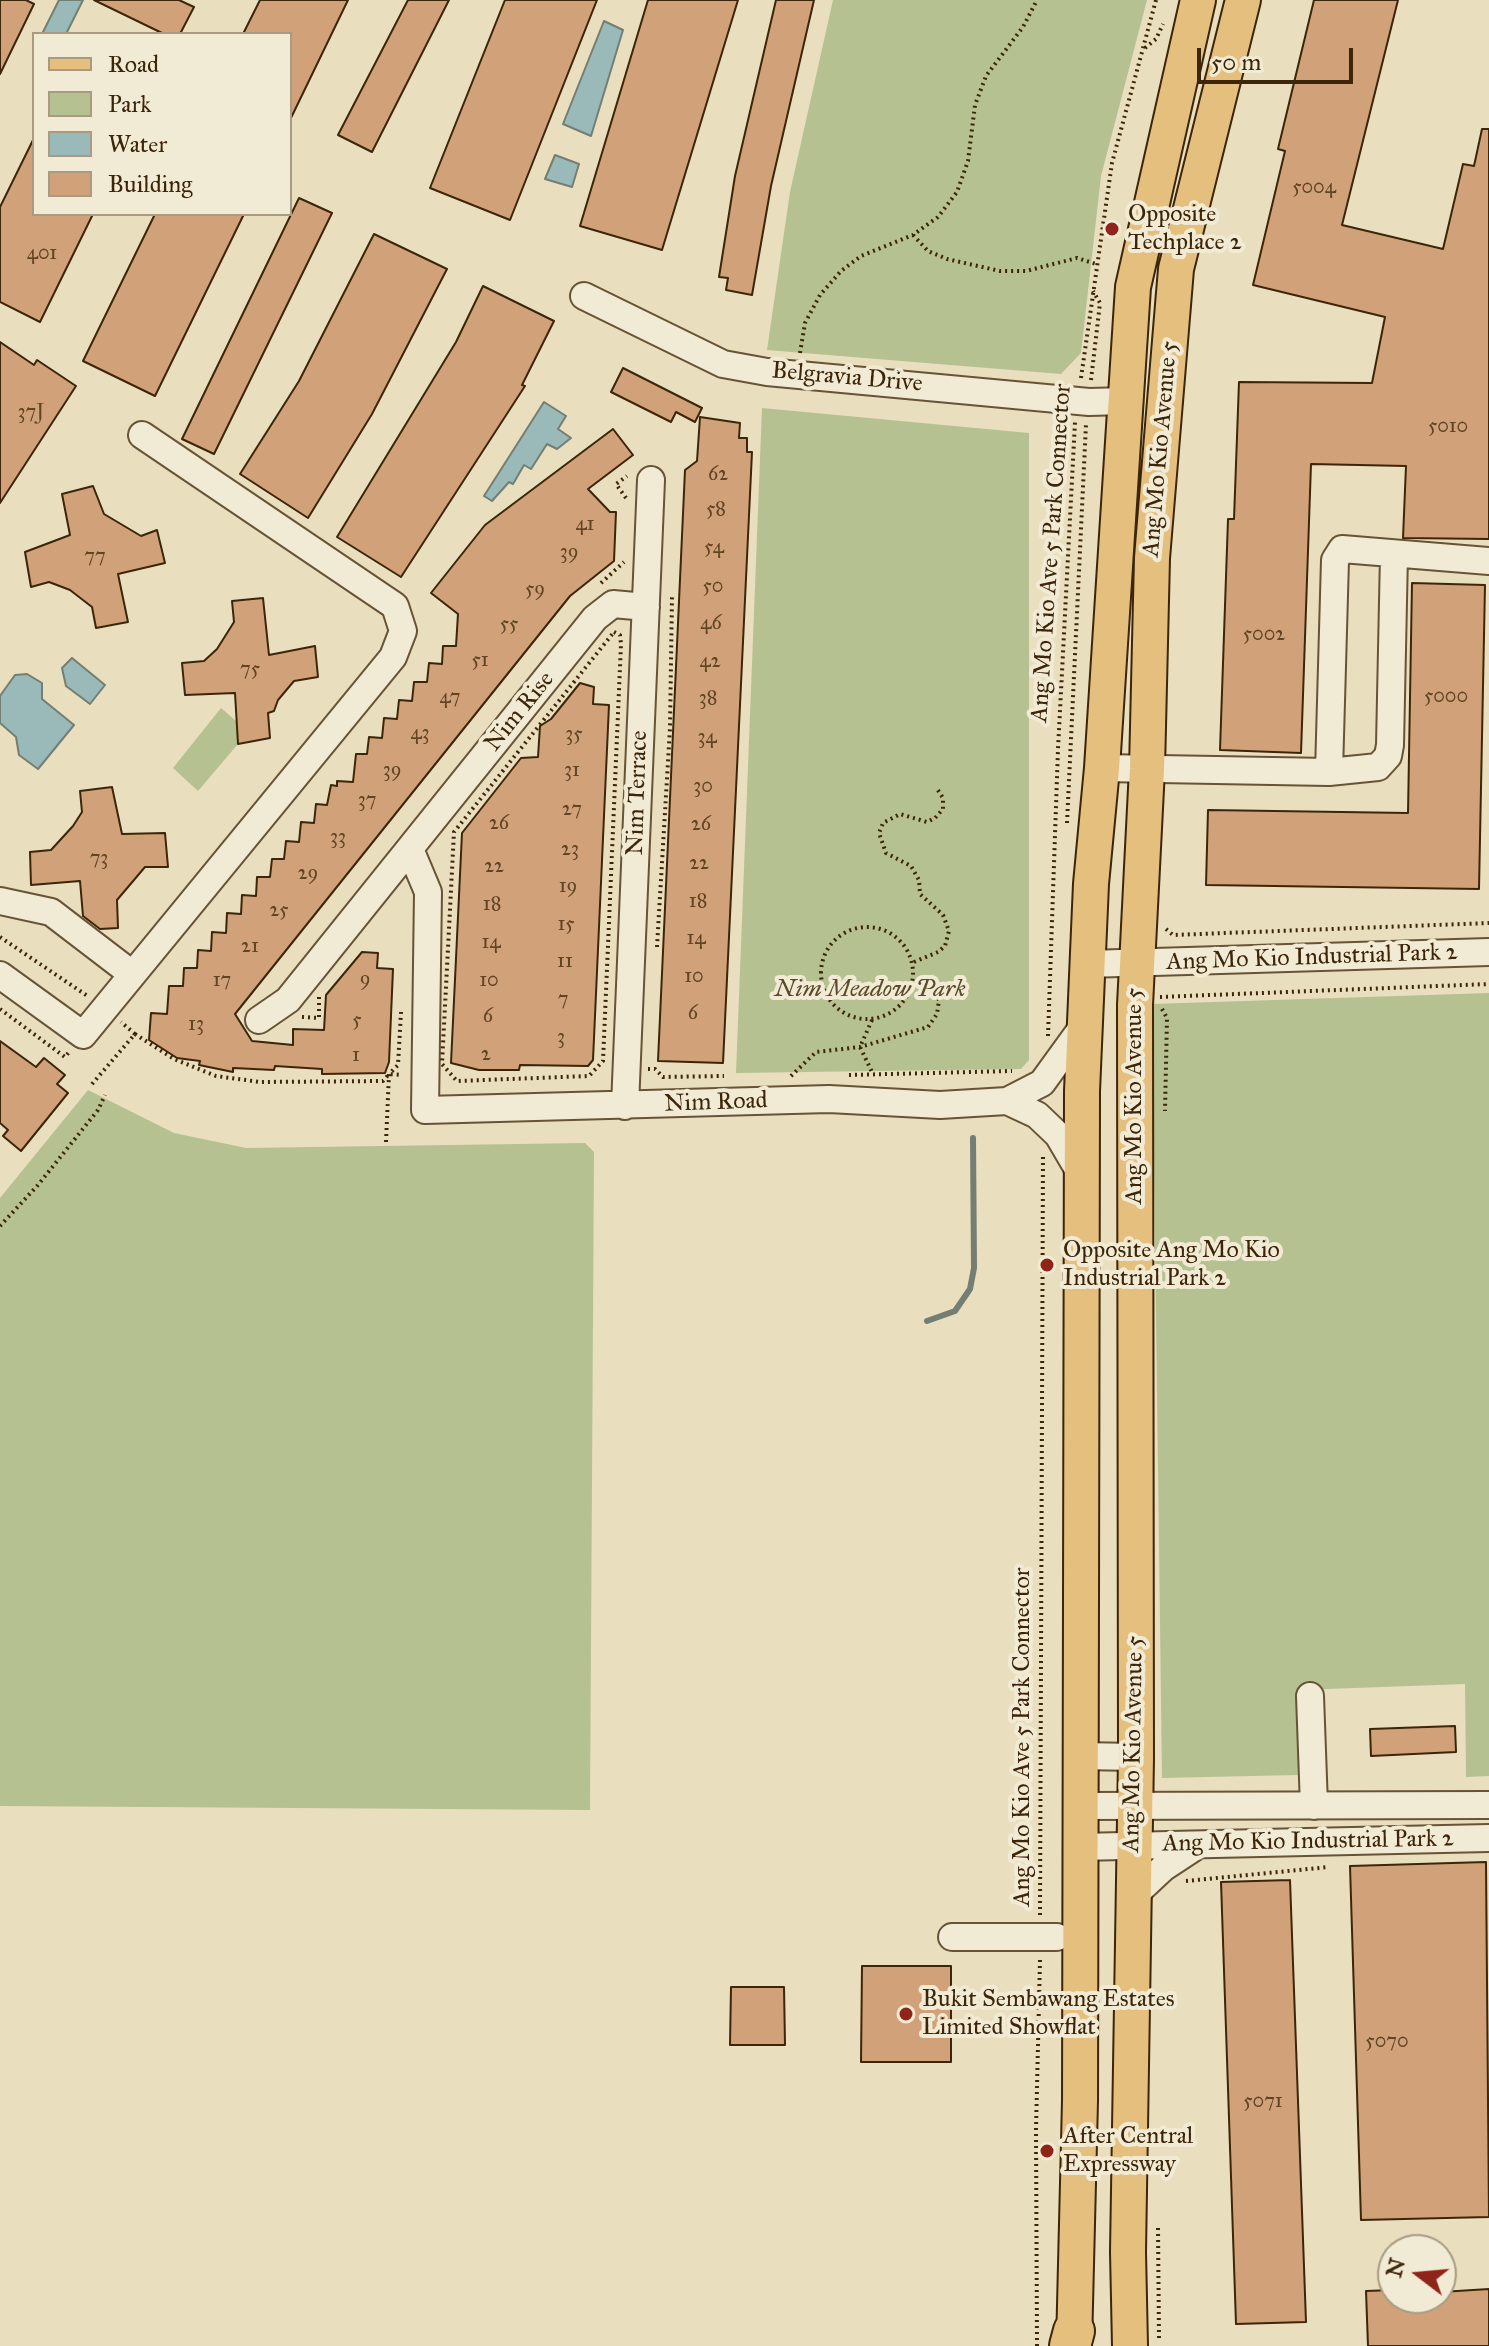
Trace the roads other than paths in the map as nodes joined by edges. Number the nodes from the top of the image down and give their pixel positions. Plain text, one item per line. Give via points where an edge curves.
1 (1243, 0) edge
2 (1184, 4) edge
3 (584, 296) dead end
4 (1126, 401) junction
5 (142, 435) dead end
6 (640, 477) road end
7 (1394, 554) junction
8 (1489, 561) edge
9 (646, 607) junction
10 (1102, 768) junction
11 (1147, 769) junction
12 (1329, 772) junction
13 (410, 849) junction
14 (0, 901) edge
15 (1489, 952) edge
16 (1087, 964) junction
17 (1135, 964) junction
18 (132, 974) junction
19 (0, 975) edge
20 (259, 1020) dead end
21 (1070, 1030) junction
22 (1007, 1101) junction
23 (625, 1106) junction
24 (1082, 1176) junction
25 (1310, 1696) dead end
26 (1080, 1756) junction
27 (1136, 1757) junction
28 (1134, 1804) junction
29 (1489, 1805) edge
30 (1080, 1806) junction
31 (1314, 1806) junction
32 (1489, 1838) edge
33 (1198, 1845) junction
34 (1135, 1846) junction
35 (1078, 1847) junction
36 (1133, 1896) junction
37 (952, 1937) dead end
38 (1048, 1937) road end
39 (1073, 2341) edge
40 (1130, 2346) edge

1 - 11 main road, Ang Mo Kio Avenue 5 via 1176,269 1152,558
2 - 4 main road, Ang Mo Kio Avenue 5 via 1133,287
3 - 4 street, Belgravia Drive via 723,364
4 - 10 main road, Ang Mo Kio Avenue 5
5 - 18 street via 395,606 403,631 393,657
6 - 9 street, Nim Terrace
7 - 8 street
7 - 12 street via 1388,756 1378,767
7 - 12 street via 1349,548 1335,560
9 - 13 street, Nim Rise via 613,604 595,618
9 - 23 street, Nim Terrace via 636,1064
10 - 11 street
10 - 16 main road, Ang Mo Kio Avenue 5
11 - 12 street
11 - 17 main road, Ang Mo Kio Avenue 5
13 - 20 street, Nim Rise via 288,1000
13 - 23 street, Nim Road via 428,892 440,1076 425,1110
14 - 18 street via 51,912
15 - 17 street, Ang Mo Kio Industrial Park 2
16 - 17 street, Ang Mo Kio Industrial Park 2
16 - 21 main road, Ang Mo Kio Avenue 5
17 - 27 main road, Ang Mo Kio Avenue 5
18 - 19 street via 83,1035
21 - 22 street via 1042,1083
21 - 24 main road, Ang Mo Kio Avenue 5
22 - 23 street, Nim Road via 940,1105 829,1099
22 - 24 street via 1037,1115 1058,1135
24 - 26 main road, Ang Mo Kio Avenue 5
25 - 31 street
26 - 27 street
26 - 30 main road, Ang Mo Kio Avenue 5
27 - 28 main road, Ang Mo Kio Avenue 5
28 - 30 street, Ang Mo Kio Industrial Park 2
28 - 31 street, Ang Mo Kio Industrial Park 2
28 - 34 main road, Ang Mo Kio Avenue 5
29 - 31 street, Ang Mo Kio Industrial Park 2
30 - 35 main road, Ang Mo Kio Avenue 5
32 - 33 street, Ang Mo Kio Industrial Park 2
33 - 34 street, Ang Mo Kio Industrial Park 2
33 - 36 street
34 - 35 street, Ang Mo Kio Industrial Park 2
34 - 36 main road, Ang Mo Kio Avenue 5
35 - 39 main road, Ang Mo Kio Avenue 5 via 1080,2101
36 - 40 main road, Ang Mo Kio Avenue 5
37 - 38 street

